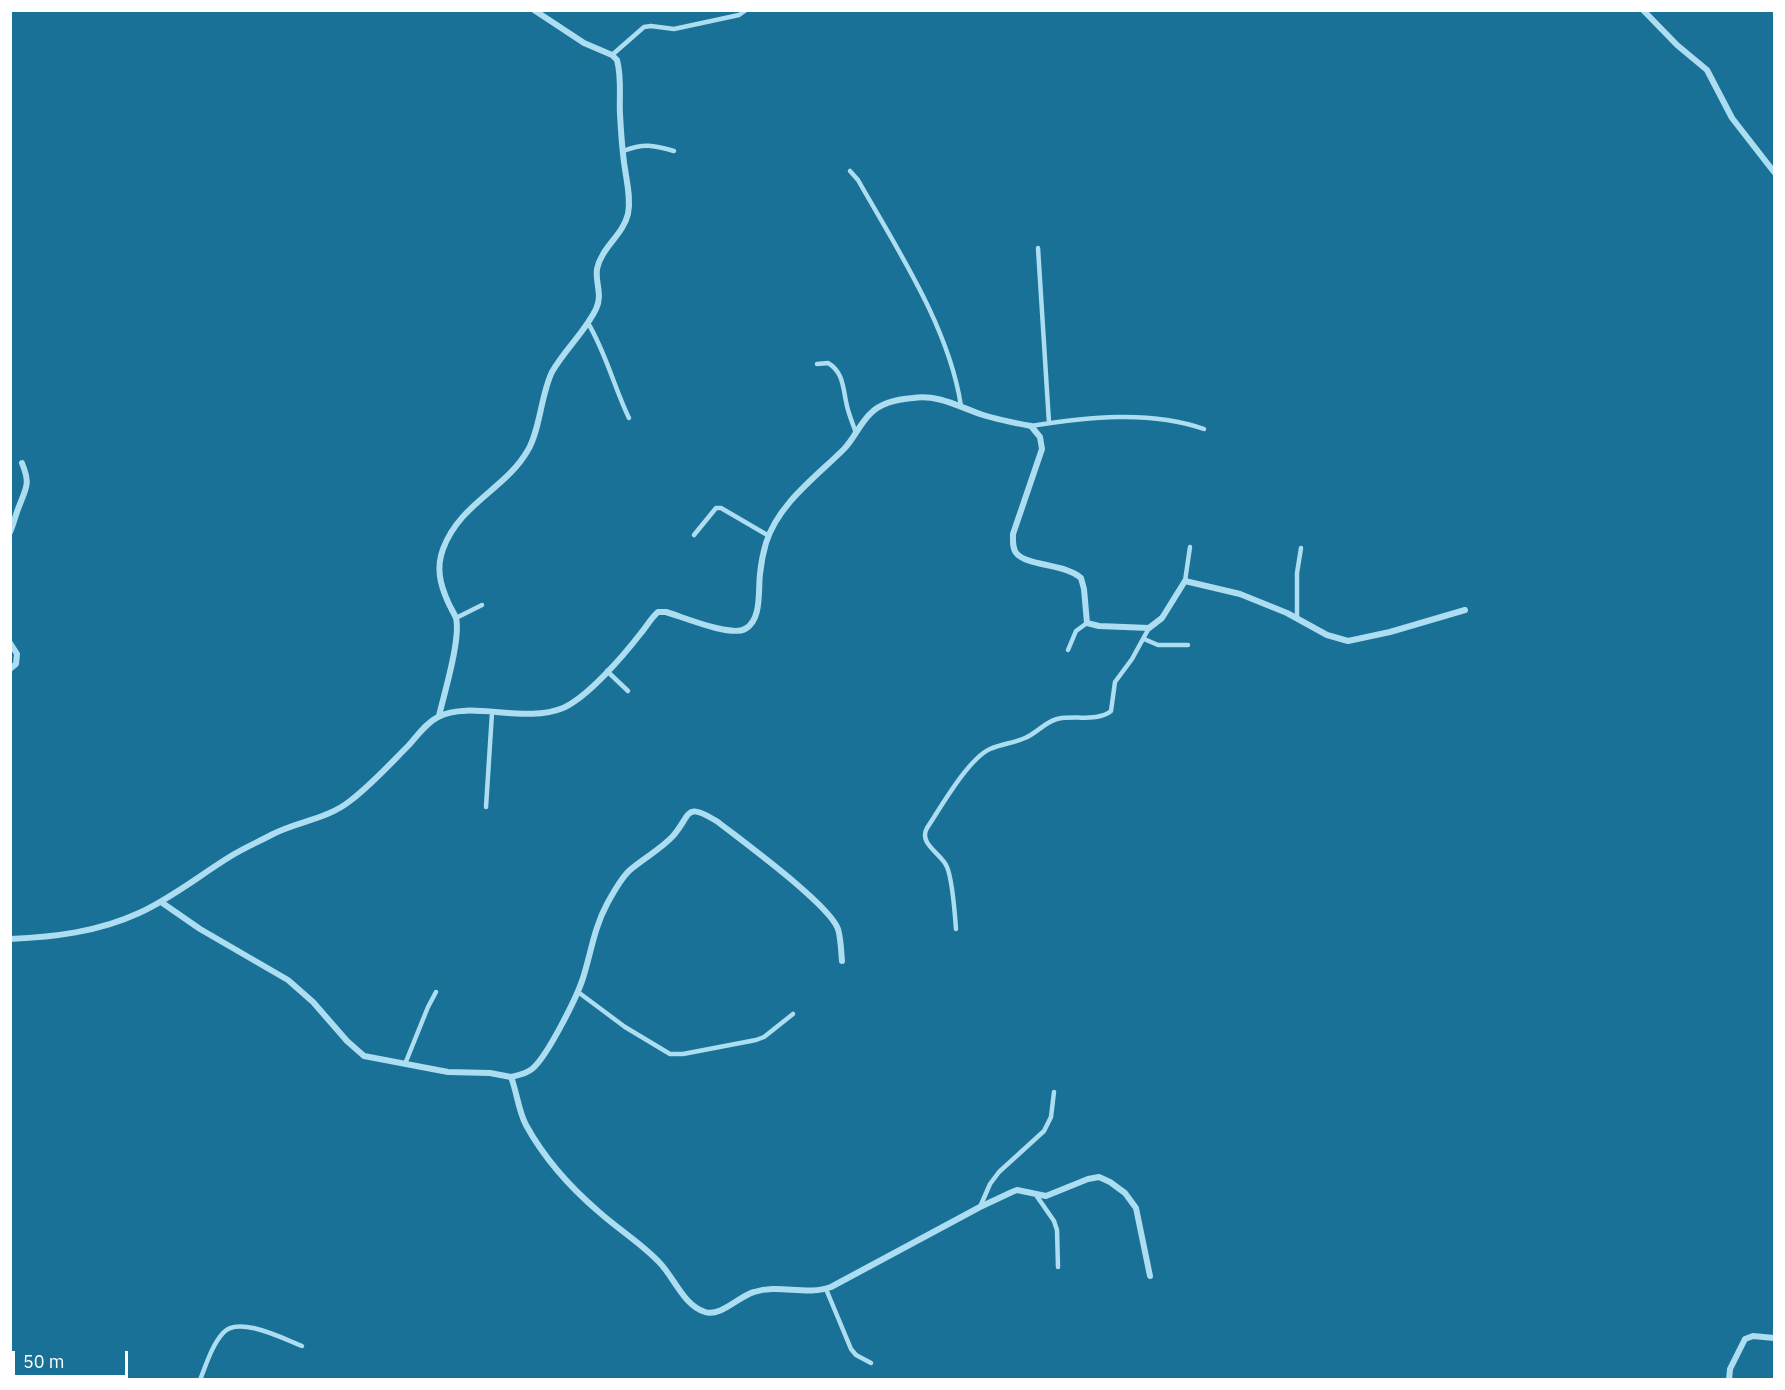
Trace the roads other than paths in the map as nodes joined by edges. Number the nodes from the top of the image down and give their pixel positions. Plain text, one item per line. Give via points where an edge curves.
1 (534, 10) edge
2 (746, 10) edge
3 (1643, 10) edge
4 (612, 55) junction
5 (623, 151) junction
6 (674, 151) dead end
7 (850, 171) dead end
8 (1774, 172) edge
9 (1038, 248) dead end
10 (588, 323) junction
11 (817, 364) dead end
12 (961, 406) junction
13 (629, 418) dead end
14 (1050, 423) junction
15 (1031, 426) junction
16 (1204, 429) dead end
17 (856, 433) junction
18 (22, 463) dead end
19 (10, 532) edge
20 (694, 535) dead end
21 (769, 536) junction
22 (1190, 547) dead end
23 (1301, 548) dead end
24 (1185, 581) junction
25 (482, 605) dead end
26 (1465, 610) dead end
27 (456, 618) junction
28 (1297, 619) junction
29 (1087, 623) junction
30 (1149, 628) junction
31 (1144, 639) junction
32 (10, 643) edge
33 (1188, 645) dead end
34 (1068, 650) dead end
35 (10, 669) edge
36 (607, 671) junction
37 (628, 691) dead end
38 (492, 713) junction
39 (439, 716) junction
40 (486, 807) dead end
41 (161, 902) junction
42 (956, 929) dead end
43 (10, 939) edge
44 (842, 961) dead end
45 (436, 992) dead end
46 (578, 992) junction
47 (793, 1014) dead end
48 (405, 1065) junction
49 (511, 1077) junction
50 (1054, 1092) dead end
51 (1036, 1195) junction
52 (980, 1207) junction
53 (1058, 1267) dead end
54 (1150, 1276) dead end
55 (826, 1289) junction
56 (1774, 1338) edge
57 (302, 1346) dead end
58 (871, 1363) dead end
59 (200, 1380) edge
60 (1729, 1380) edge

1 - 4 street via 584,43
2 - 4 lane via 739,15 674,29 644,27
3 - 8 street via 1707,70 1732,118
4 - 5 street via 619,68
5 - 6 lane via 639,145
5 - 10 street via 628,213 598,267 600,300
7 - 12 lane via 934,319 958,384
9 - 14 lane
10 - 13 lane
10 - 27 street via 551,374 529,450 459,521 444,547 439,577
11 - 17 lane via 828,363 837,371
12 - 15 street
12 - 17 street via 925,397 898,400 871,412
14 - 15 lane
14 - 16 lane via 1128,418 1171,420
15 - 29 street via 1040,437 1042,449 1013,534 1014,548 1024,558 1081,578
17 - 21 street via 786,508
18 - 19 street via 27,489
20 - 21 lane via 716,508 721,508
21 - 36 street via 757,609 747,628 738,632 726,630 658,612
22 - 24 lane
23 - 28 lane
24 - 28 street via 1240,594
24 - 30 street via 1162,618
25 - 27 lane
26 - 28 street via 1348,641
27 - 39 street via 454,653
29 - 30 street
29 - 34 lane via 1076,631
30 - 31 lane
31 - 33 lane via 1165,646
31 - 42 lane via 1115,682 1111,711 1099,716 1053,720 1028,738 989,749 967,769 924,832 925,840 947,866
32 - 35 street via 17,654 16,664
36 - 37 lane
36 - 38 street via 561,709 532,714
38 - 39 street via 451,712
38 - 40 lane
39 - 41 street via 349,802 326,816 275,833 231,856
41 - 43 street via 94,929
41 - 48 street via 288,980 364,1056
44 - 46 street via 838,929 832,919 805,892 718,822 703,812 695,812 687,814 673,835 628,872 607,904 592,939
45 - 48 lane
46 - 47 lane via 663,1052 674,1054 756,1040
46 - 49 street via 538,1063 524,1074
48 - 49 street
49 - 55 street via 525,1122 554,1166 598,1212 658,1260 691,1304 714,1313 751,1292 771,1288
50 - 52 lane via 1049,1124 999,1173
51 - 52 street via 1017,1190
51 - 53 lane via 1057,1230
51 - 54 street via 1046,1196 1099,1177 1110,1182 1136,1208
52 - 55 street
55 - 58 lane via 851,1349
56 - 60 street via 1753,1336 1745,1340 1730,1369
57 - 59 lane via 248,1326 232,1327 221,1334

